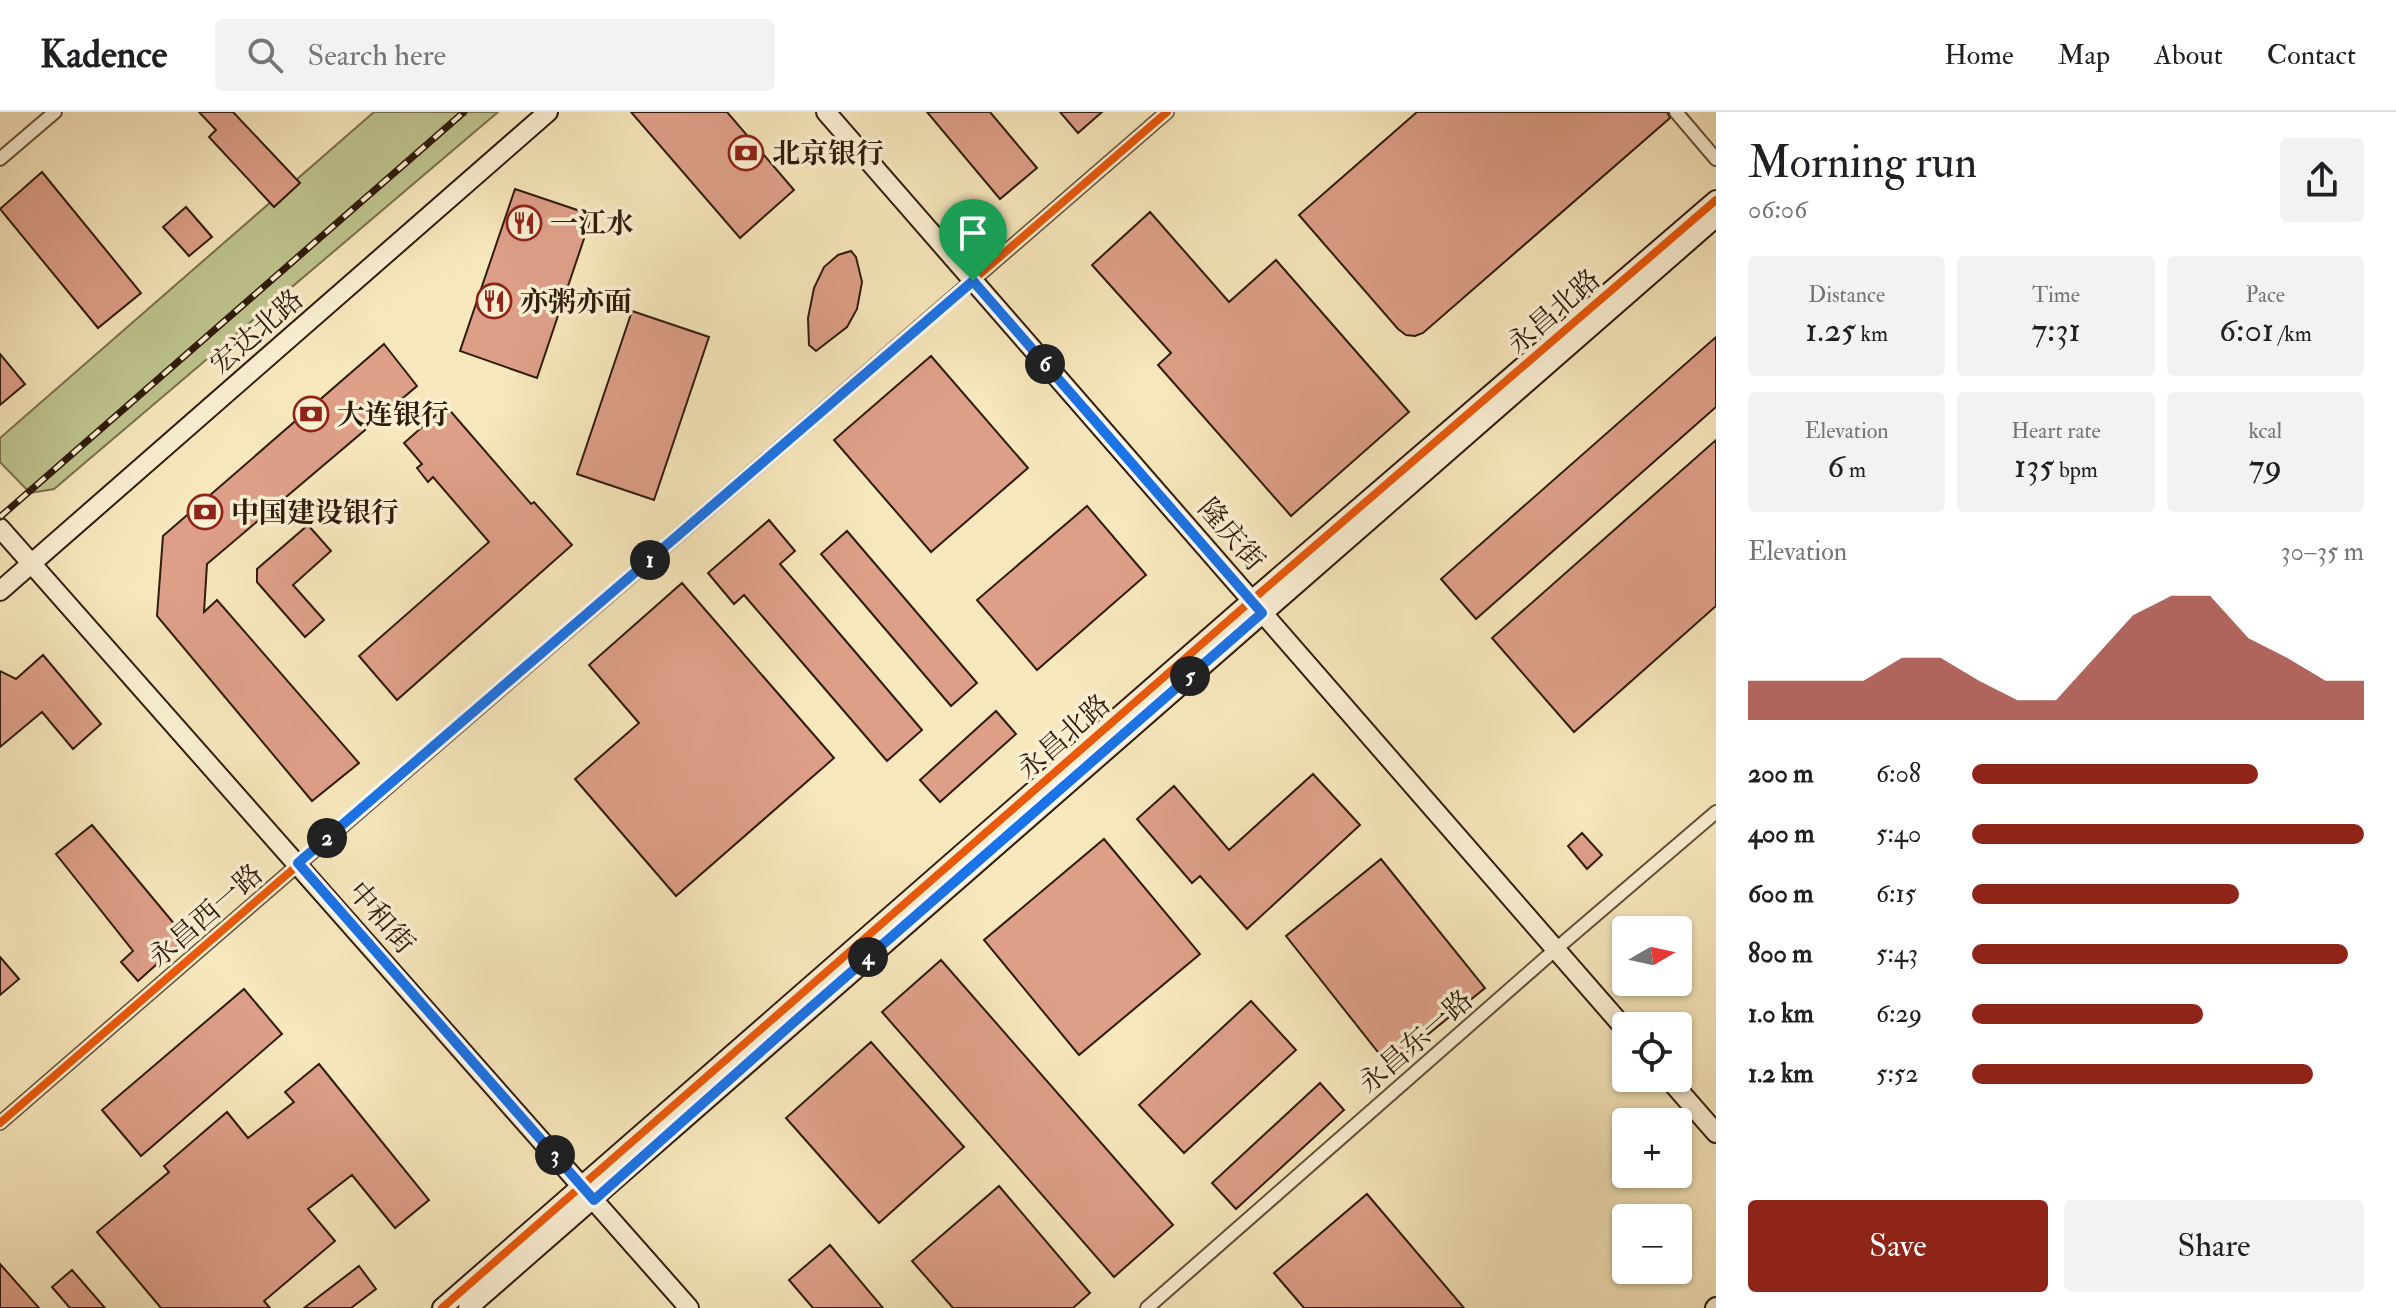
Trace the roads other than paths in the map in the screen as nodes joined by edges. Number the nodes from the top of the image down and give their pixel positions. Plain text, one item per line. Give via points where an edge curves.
1 (55, 112) edge
2 (548, 112) edge
3 (826, 112) edge
4 (1167, 112) edge
5 (1676, 112) edge
6 (0, 159) edge
7 (1716, 159) edge
8 (1716, 200) edge
9 (1716, 217) edge
10 (973, 281) junction
11 (0, 528) edge
12 (31, 565) junction
13 (0, 591) edge
14 (1257, 606) junction
15 (1716, 812) edge
16 (298, 863) junction
17 (1556, 949) junction
18 (1612, 1014) edge
19 (1680, 1092) edge
20 (0, 1123) edge
21 (1716, 1133) edge
22 (588, 1193) junction
23 (442, 1308) edge
24 (468, 1308) edge
25 (689, 1308) edge
26 (1147, 1308) edge

1 - 6 street
2 - 12 street, 宏达北路
3 - 10 street, 隆庆街
4 - 10 street, 永昌西一路
5 - 7 street
8 - 14 street, 永昌北路
9 - 14 street, 永昌北路
10 - 14 street, 隆庆街
10 - 16 street, 永昌西一路
11 - 12 street, 中和街
12 - 13 street, 宏达北路
12 - 16 street, 中和街
14 - 17 street, 隆庆街
14 - 22 street, 永昌北路
15 - 17 street, 永昌东一路
16 - 20 street, 永昌西一路
16 - 22 street, 中和街
17 - 18 street, 隆庆街
17 - 26 street, 永昌东一路
19 - 21 street
22 - 23 street, 永昌北路
22 - 24 street, 永昌北路
22 - 25 street, 中和街

